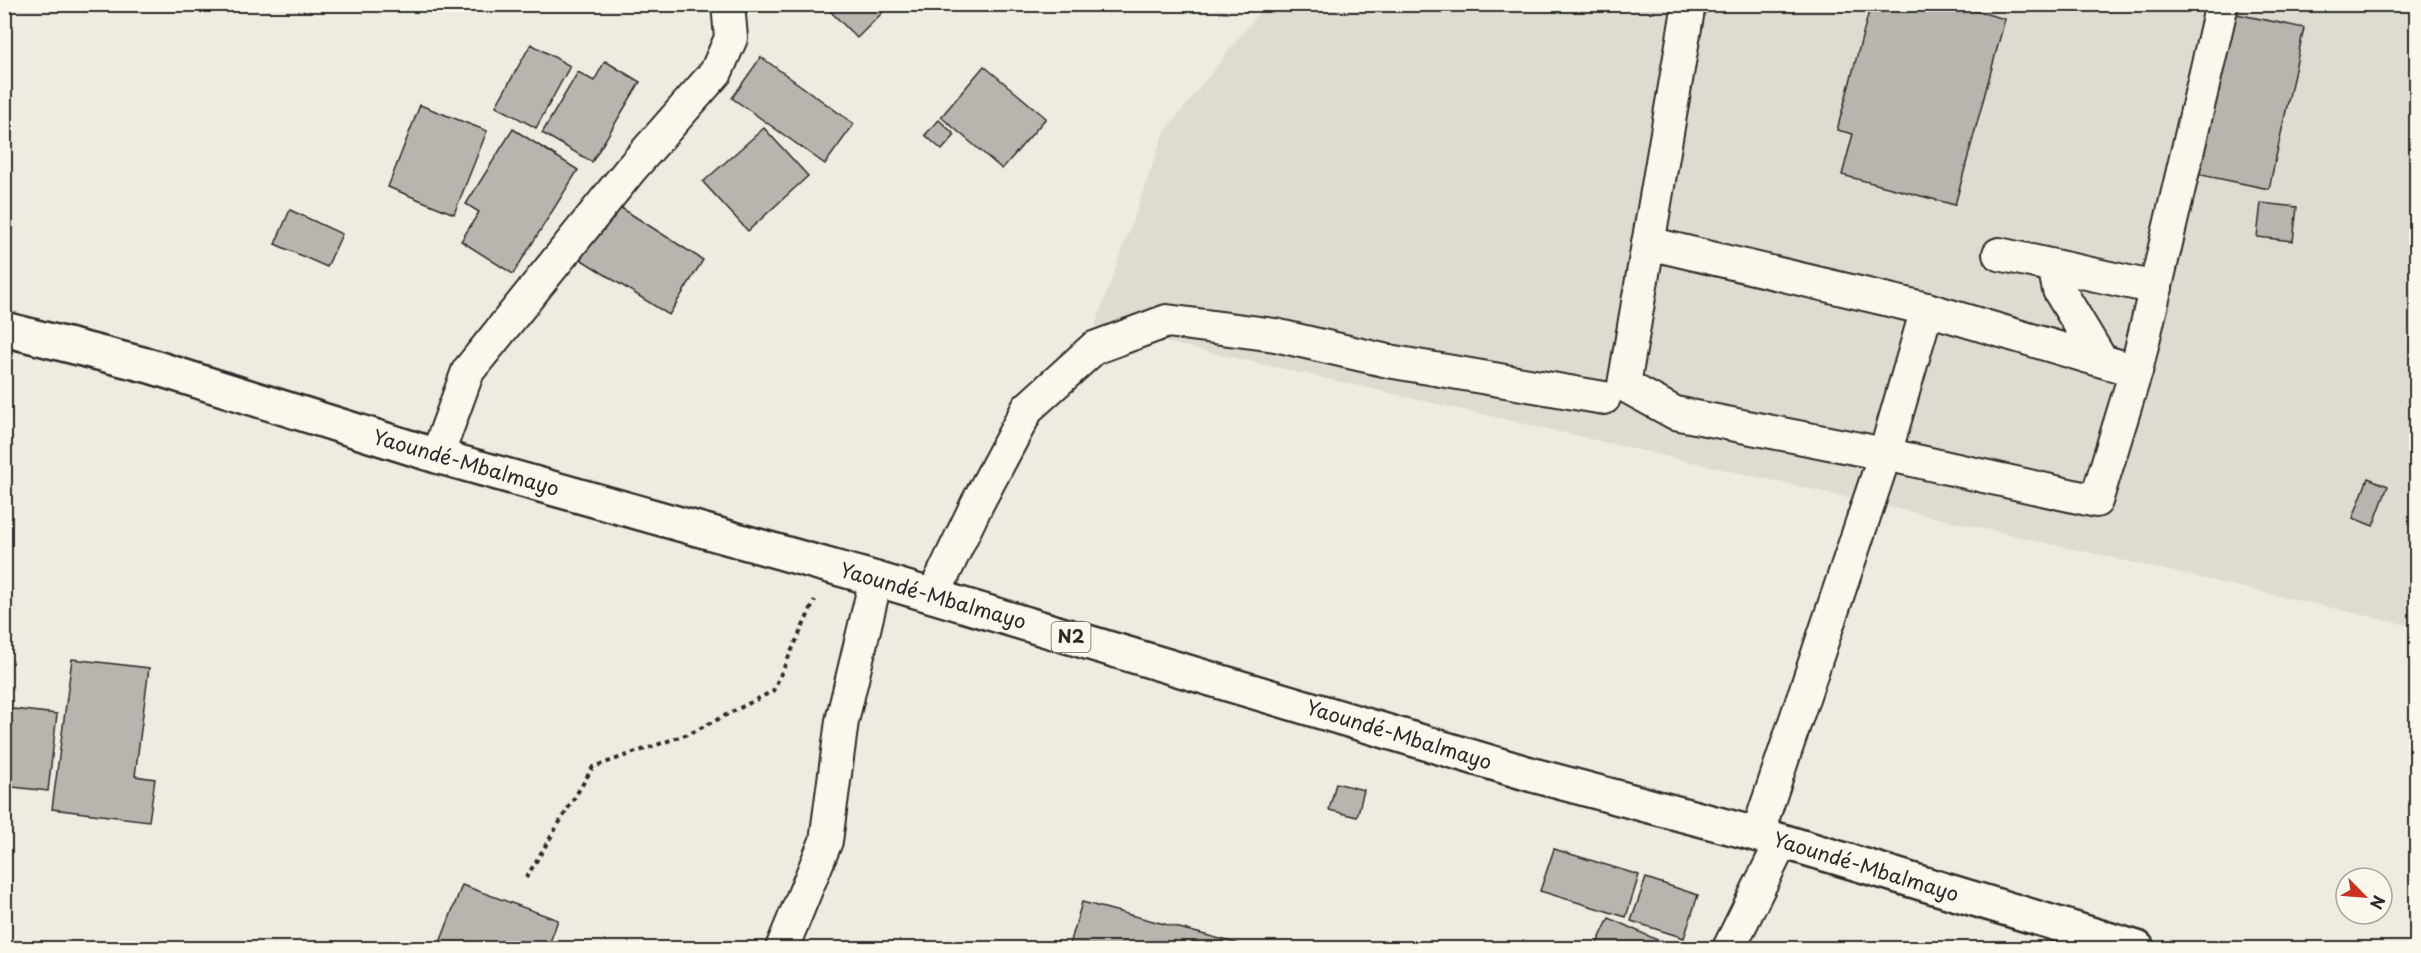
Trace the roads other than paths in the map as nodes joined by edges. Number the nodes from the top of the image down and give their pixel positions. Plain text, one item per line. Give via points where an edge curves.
1 (728, 4) edge
2 (1689, 4) edge
3 (2222, 4) edge
4 (1648, 243) junction
5 (1999, 254) dead end
6 (2054, 266) junction
7 (2156, 288) junction
8 (1927, 309) junction
9 (4, 329) edge
10 (2101, 360) junction
11 (2136, 371) junction
12 (1604, 398) dead end
13 (1885, 454) junction
14 (437, 456) junction
15 (876, 579) junction
16 (933, 596) junction
17 (1770, 838) junction
18 (782, 948) edge
19 (1729, 948) edge
20 (2137, 948) edge

1 - 14 street via 731,38 716,72 630,170 468,371
2 - 4 street
3 - 7 street
4 - 8 street
4 - 13 street via 1624,385 1675,413
5 - 6 street
6 - 7 street
6 - 10 street via 2059,290
7 - 11 street
8 - 10 street
8 - 13 street
9 - 14 highway, Yaoundé-Mbalmayo / N2 via 150,366
10 - 11 street
11 - 13 street via 2096,501
12 - 16 street via 1388,361 1275,335 1167,321 1094,348 1028,408
13 - 17 street
14 - 15 highway, Yaoundé-Mbalmayo / N2
15 - 16 highway, Yaoundé-Mbalmayo / N2
15 - 18 street via 842,721 826,841
16 - 17 highway, Yaoundé-Mbalmayo / N2 via 1533,775
17 - 19 street
17 - 20 highway, Yaoundé-Mbalmayo / N2

